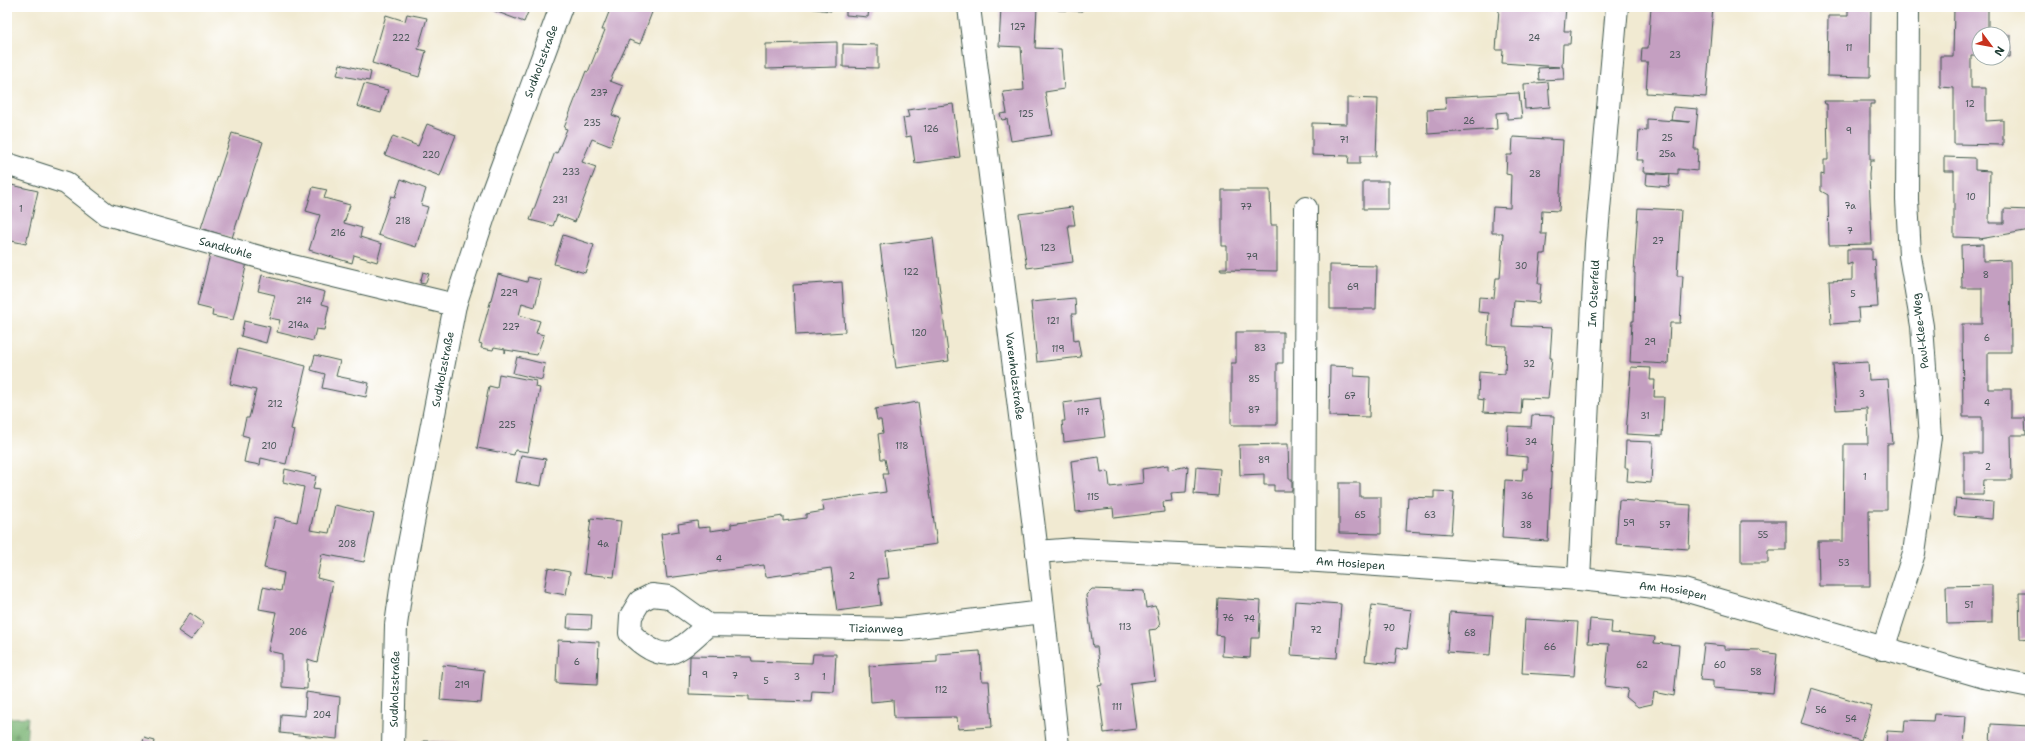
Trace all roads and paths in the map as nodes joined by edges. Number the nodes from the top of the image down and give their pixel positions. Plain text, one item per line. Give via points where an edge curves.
1 (561, 7) edge
2 (968, 7) edge
3 (1617, 7) edge
4 (1908, 7) edge
5 (7, 164) edge
6 (1306, 208) dead end
7 (455, 305) junction
8 (1037, 552) junction
9 (1304, 560) junction
10 (1578, 579) junction
11 (1043, 612) junction
12 (708, 625) dead end
13 (1884, 649) junction
14 (2030, 686) edge
15 (393, 746) edge
16 (1058, 746) edge

1 - 7 street, Sudholzstraße via 488,204
2 - 8 street, Varenholzstraße
3 - 10 street, Im Osterfeld via 1596,244
4 - 13 street, Paul-Klee-Weg via 1907,200 1910,256 1922,326 1930,437 1914,553
5 - 7 street, Sandkuhle via 66,183 106,214 288,265
6 - 9 street, Am Hosiepen
7 - 15 street, Sudholzstraße via 406,559 396,625
8 - 9 street, Am Hosiepen via 1076,549
8 - 11 street, Varenholzstraße
9 - 10 street, Am Hosiepen
10 - 13 street, Am Hosiepen via 1684,590
11 - 12 street, Tizianweg via 901,629
11 - 16 street, Varenholzstraße
13 - 14 street, Am Hosiepen via 1984,678

